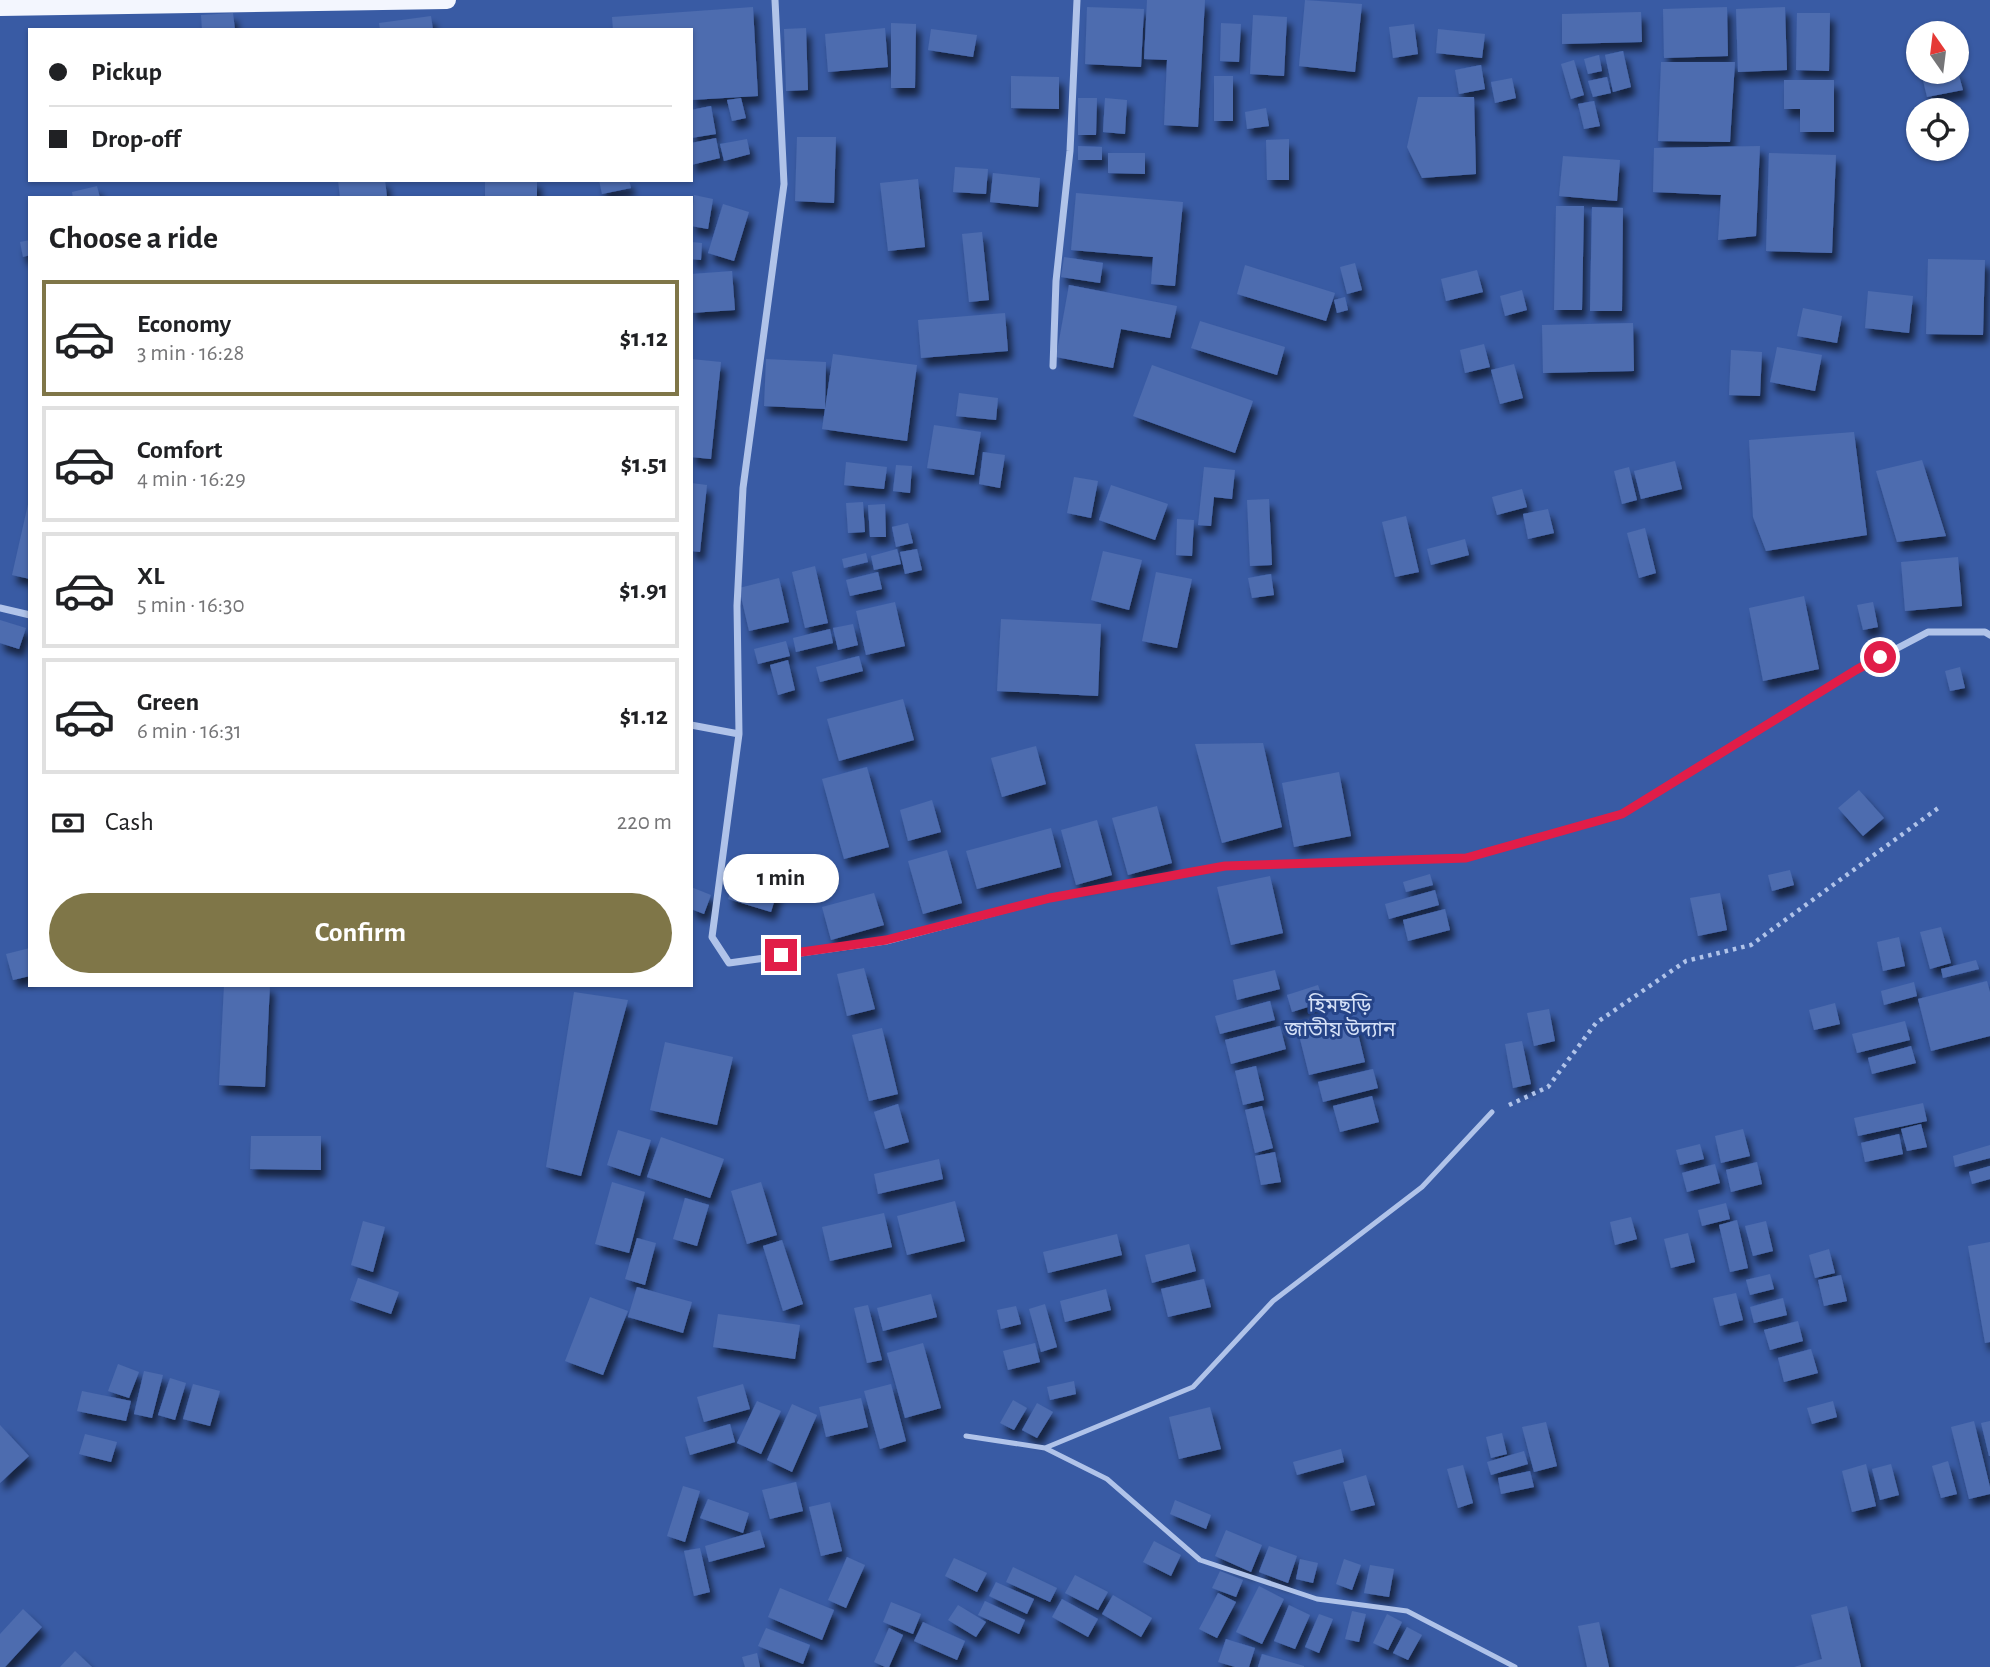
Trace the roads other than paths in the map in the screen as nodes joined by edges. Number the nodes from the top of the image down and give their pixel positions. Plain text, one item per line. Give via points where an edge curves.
1 (447, 0) edge
2 (775, 0) edge
3 (1077, 0) edge
4 (3, 5) edge
5 (1053, 366) dead end
6 (0, 608) edge
7 (28, 615) edge
8 (1990, 635) edge
9 (693, 725) edge
10 (739, 734) junction
11 (1492, 1112) road end
12 (966, 1436) dead end
13 (1045, 1448) junction
14 (1515, 1667) edge

1 - 4 main road
2 - 10 street via 784,184 743,488 737,606
3 - 5 street
6 - 7 street
8 - 10 street via 1928,632 1856,670 1622,814 1466,858 1225,866 1050,898 886,940 729,963 712,937
9 - 10 street
11 - 13 lane via 1422,1187 1273,1301 1194,1387
12 - 13 lane
13 - 14 lane via 1107,1479 1200,1560 1317,1600 1407,1611

